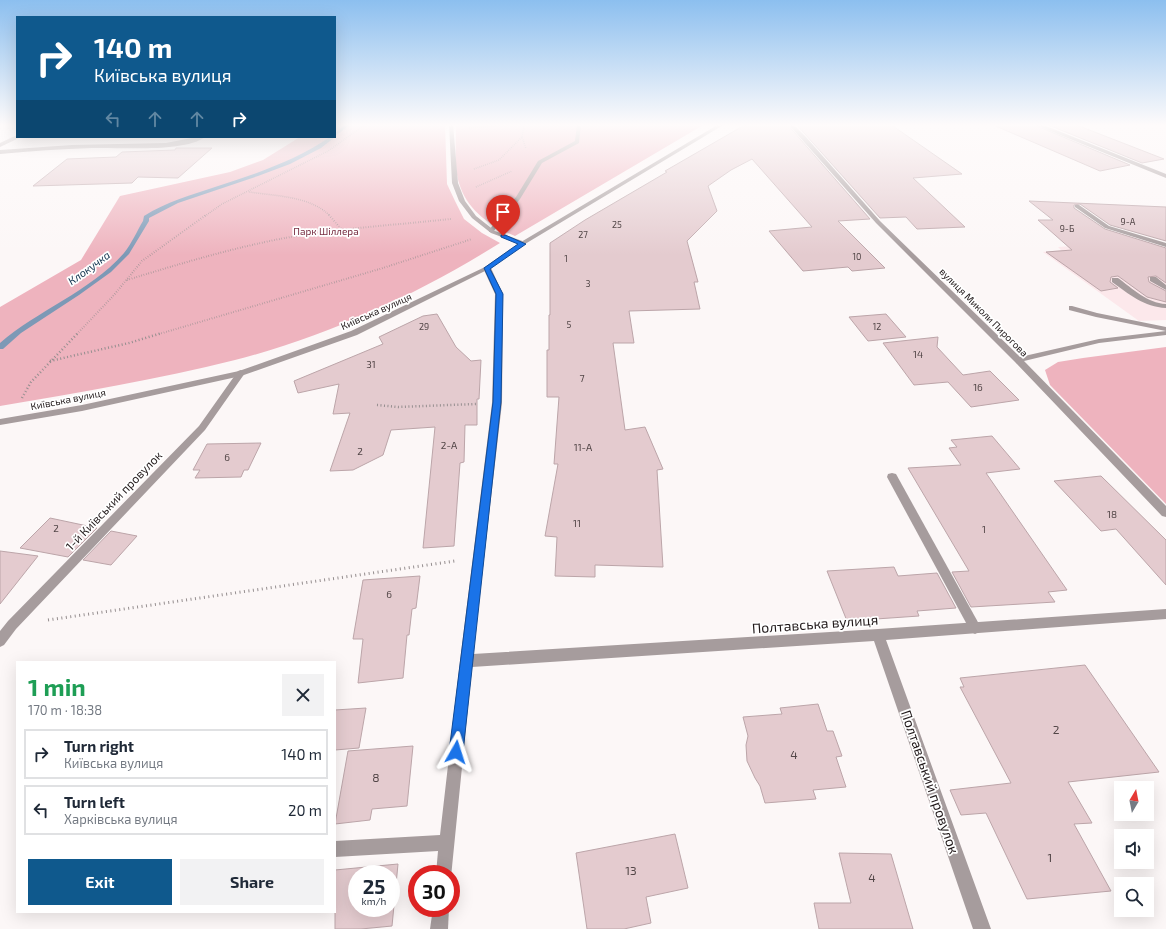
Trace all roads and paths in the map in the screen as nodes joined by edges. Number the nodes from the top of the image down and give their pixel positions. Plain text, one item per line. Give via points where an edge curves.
1 (295, 167) edge
2 (454, 167) edge
3 (476, 167) edge
4 (520, 167) edge
5 (537, 167) edge
6 (651, 167) edge
7 (830, 167) edge
8 (1144, 167) edge
9 (454, 172) junction
10 (1166, 176) edge
11 (248, 192) junction
12 (458, 192) junction
13 (1077, 206) dead end
14 (474, 217) junction
15 (343, 230) junction
16 (492, 231) junction
17 (523, 244) junction
18 (1166, 244) edge
19 (487, 268) junction
20 (1153, 279) dead end
21 (126, 280) junction
22 (1115, 280) dead end
23 (1166, 288) edge
24 (1166, 306) edge
25 (1072, 308) dead end
26 (1166, 329) edge
27 (1166, 333) edge
28 (1018, 360) junction
29 (50, 361) junction
30 (240, 374) junction
31 (20, 402) dead end
32 (497, 402) junction
33 (377, 406) dead end
34 (0, 422) edge
35 (892, 477) dead end
36 (1166, 513) edge
37 (479, 558) junction
38 (1166, 614) edge
39 (12, 625) junction
40 (975, 628) junction
41 (878, 635) junction
42 (0, 641) edge
43 (466, 661) junction
44 (446, 843) junction
45 (336, 849) edge
46 (445, 865) edge
47 (440, 917) edge
48 (439, 929) edge
49 (982, 929) edge

1 - 11 path
2 - 9 street
3 - 9 path
4 - 12 path
5 - 16 street via 518,198
6 - 17 street, Київська вулиця
7 - 28 street, вулиця Миколи Пирогова via 878,222
8 - 10 street
9 - 12 street
11 - 15 path via 302,200 322,208
11 - 21 path via 222,204 142,261
12 - 14 street
13 - 18 street via 1107,227
14 - 15 path
14 - 16 street
15 - 21 path via 240,248
16 - 17 street
16 - 29 path via 383,268 129,343
17 - 19 street, Київська вулиця
19 - 30 street, Київська вулиця via 354,333
19 - 32 street via 499,294
20 - 23 street
21 - 29 path
22 - 24 street via 1142,299 1158,306
25 - 26 street
27 - 28 street via 1099,341
28 - 36 street, вулиця Миколи Пирогова
29 - 31 path via 31,382
30 - 34 street, Київська вулиця via 82,408
30 - 39 street, 1-й Київський провулок via 202,428
32 - 33 path
32 - 37 street
35 - 40 street
37 - 39 path
37 - 43 street
38 - 40 street, Полтавська вулиця
39 - 42 street, 1-й Київський провулок
40 - 41 street, Полтавська вулиця
41 - 43 street, Полтавська вулиця
41 - 49 street, Полтавський провулок
43 - 44 street
44 - 45 street
44 - 46 street
47 - 48 street

